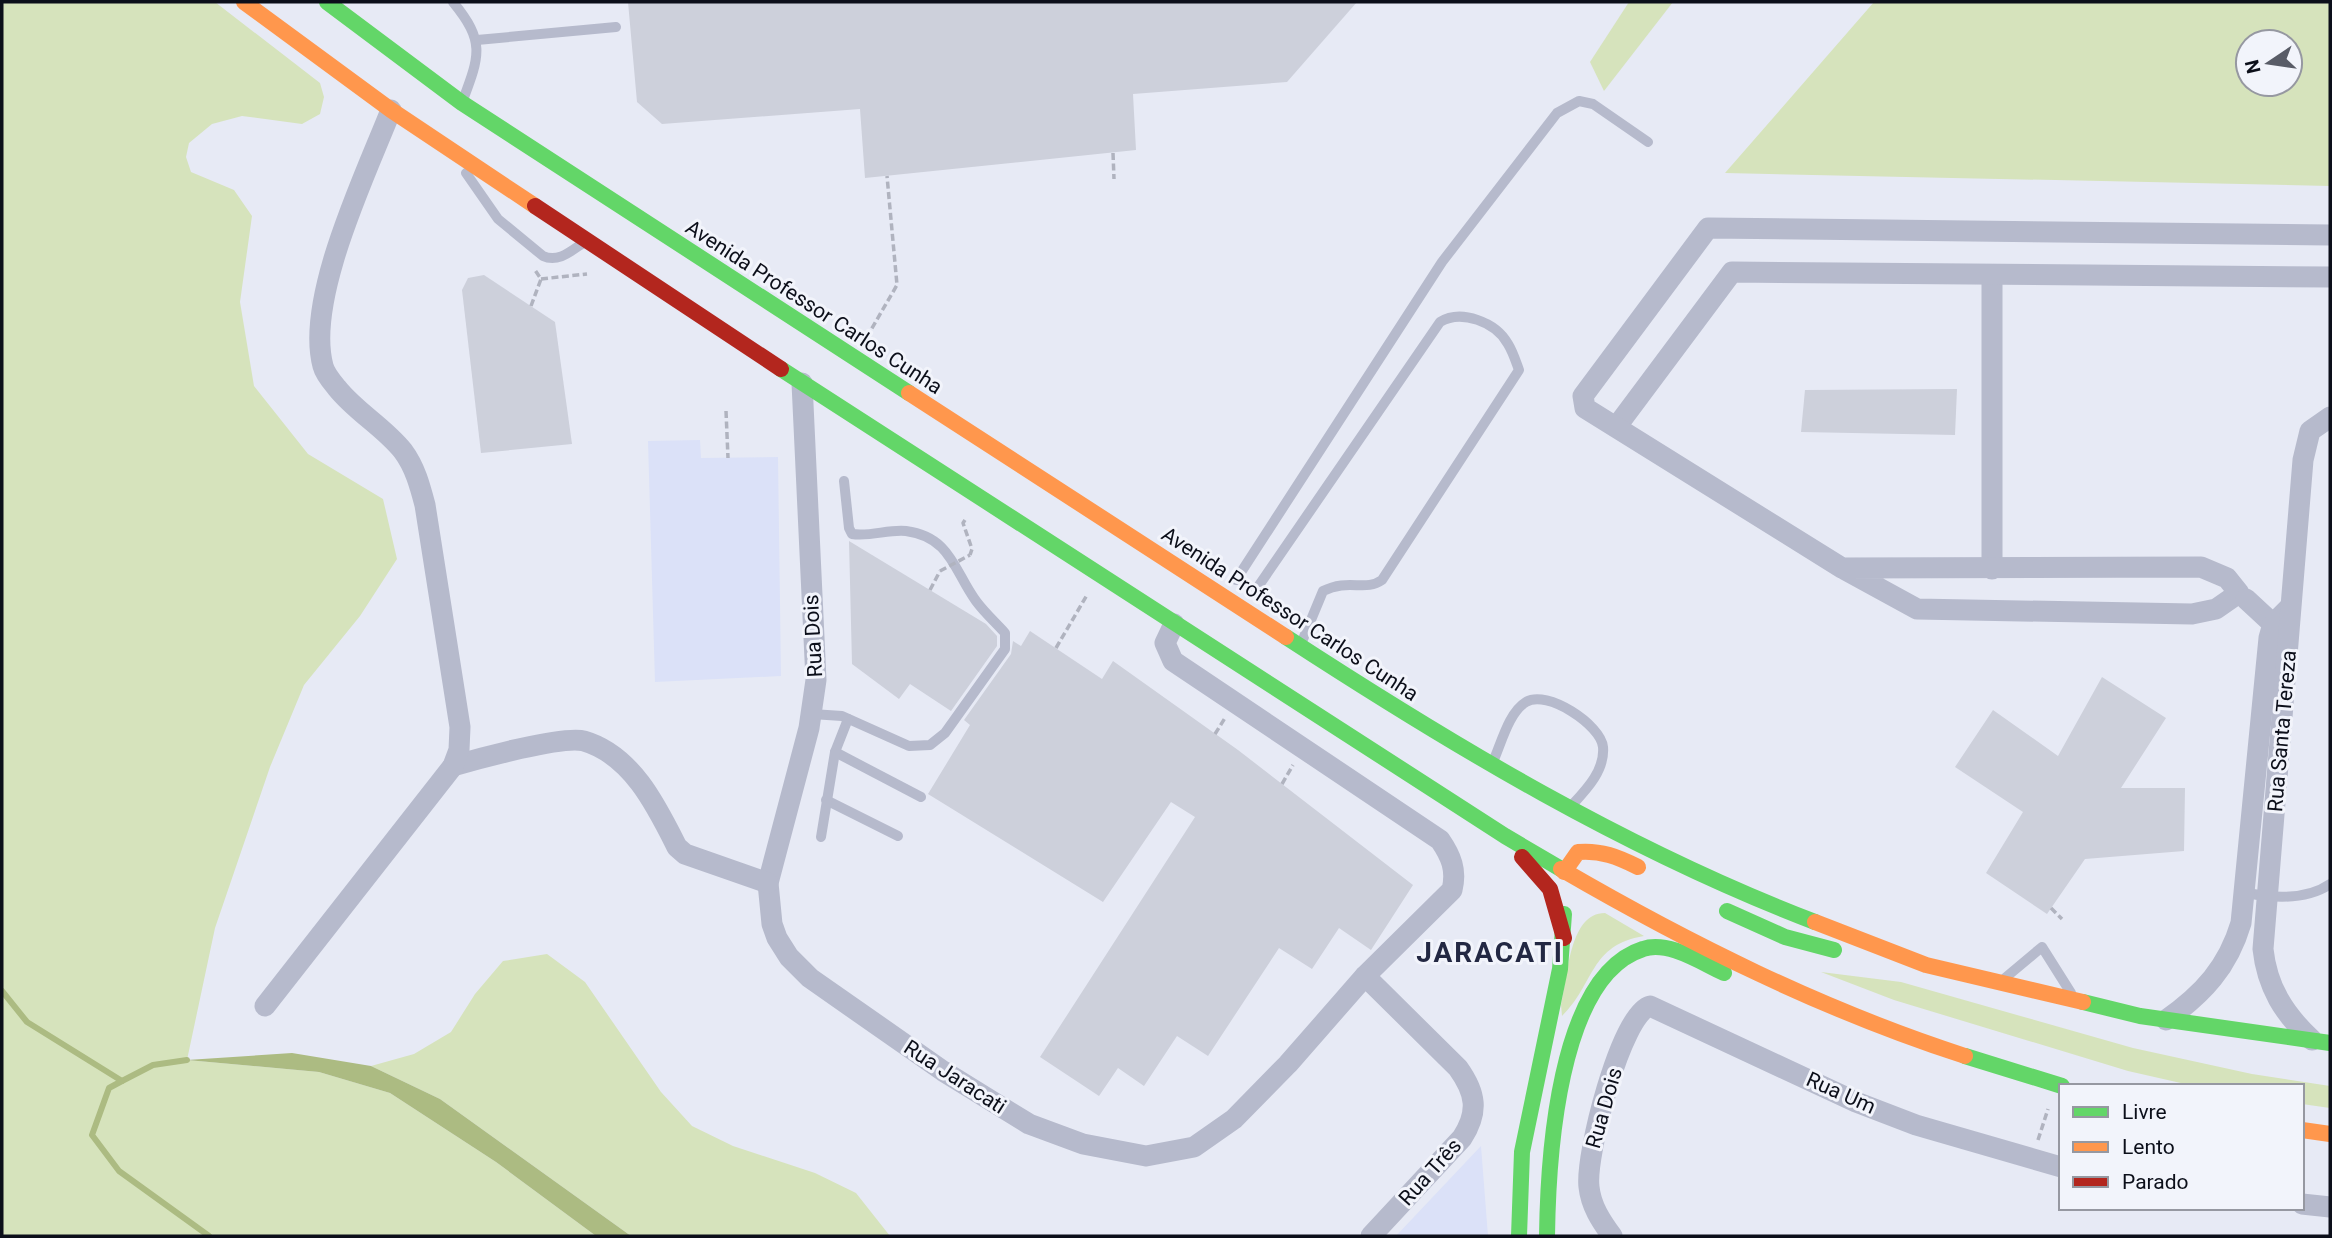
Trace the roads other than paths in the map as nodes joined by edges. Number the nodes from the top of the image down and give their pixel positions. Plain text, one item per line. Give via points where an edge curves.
1 (244, 2) edge
2 (327, 2) edge
3 (453, 2) edge
4 (616, 27) dead end
5 (477, 40) junction
6 (462, 103) junction
7 (391, 110) junction
8 (1648, 142) dead end
9 (447, 145) junction
10 (2330, 235) edge
11 (589, 239) junction
12 (1992, 276) junction
13 (2330, 276) edge
14 (802, 383) junction
15 (2330, 417) edge
16 (1617, 426) junction
17 (844, 481) dead end
18 (1842, 568) junction
19 (1992, 569) junction
20 (1236, 580) dead end
21 (1253, 594) dead end
22 (2242, 596) junction
23 (2288, 609) junction
24 (1174, 624) junction
25 (2273, 624) junction
26 (1300, 646) junction
27 (812, 714) junction
28 (848, 719) junction
29 (1353, 739) junction
30 (835, 752) junction
31 (453, 766) junction
32 (1491, 766) junction
33 (1335, 770) junction
34 (921, 797) dead end
35 (827, 800) junction
36 (1569, 808) junction
37 (898, 836) dead end
38 (1505, 836) junction
39 (821, 837) dead end
40 (1564, 872) junction
41 (1649, 872) dead end
42 (768, 883) junction
43 (2330, 884) edge
44 (2257, 895) junction
45 (1709, 902) dead end
46 (1564, 938) junction
47 (1926, 965) junction
48 (1365, 975) junction
49 (1775, 982) junction
50 (1998, 984) junction
51 (2075, 1001) junction
52 (265, 1006) dead end
53 (1636, 1020) joint
54 (2166, 1020) junction
55 (2322, 1042) edge
56 (2059, 1085) edge
57 (2059, 1166) edge
58 (2304, 1204) edge
59 (2330, 1207) edge
60 (1550, 1232) edge
61 (1371, 1236) edge
62 (1520, 1236) edge
63 (1612, 1236) edge

1 - 7 main road
2 - 6 main road, Avenida Professor Carlos Cunha
3 - 5 lane
4 - 5 lane
5 - 6 lane via 475,67
6 - 26 main road, Avenida Professor Carlos Cunha
7 - 9 main road
7 - 31 street via 322,304 320,350 323,369 336,388 403,451 416,474 425,505 460,727
8 - 20 lane via 1593,104 1579,101 1557,113 1442,262
9 - 11 main road
9 - 11 lane via 498,219 543,256 560,257
10 - 16 street via 1712,226 1583,397 1585,408
11 - 14 main road
12 - 13 street
12 - 16 street via 1732,272
12 - 19 street
14 - 24 main road
14 - 27 street, Rua Dois via 816,680
15 - 23 street, Rua Santa Tereza via 2310,431 2305,444
16 - 18 street
17 - 28 lane via 852,534 904,531 941,546 975,600 1005,633 1005,649 945,733 930,745 909,746
18 - 19 street
18 - 22 street via 1925,611 2192,614
19 - 22 street via 2201,567 2227,578
21 - 26 lane via 1440,322 1459,315 1473,318 1507,341 1519,370 1382,580 1367,586 1344,582 1324,592
22 - 25 street
23 - 25 street
23 - 44 street, Rua Santa Tereza via 2290,636
24 - 29 main road
24 - 33 street via 1166,643 1172,661
25 - 44 street, Rua Santa Tereza via 2266,656
26 - 32 main road, Avenida Professor Carlos Cunha
27 - 28 lane
27 - 42 street, Rua Dois
28 - 30 lane
29 - 33 street
29 - 38 main road
30 - 34 lane
30 - 35 lane
31 - 42 street via 582,740 601,748 646,789 685,854
31 - 52 street
32 - 36 main road, Avenida Professor Carlos Cunha
32 - 36 lane via 1516,711 1525,702 1541,698 1557,703 1593,727 1603,750 1595,777
33 - 48 street, Rua Jaracati via 1440,840 1450,854 1455,877 1452,890
35 - 37 lane
35 - 39 lane
36 - 47 main road, Avenida Professor Carlos Cunha via 1739,893
38 - 40 main road
38 - 46 main road via 1550,890
40 - 41 main road via 1578,852 1595,850
40 - 46 main road
40 - 49 main road
42 - 48 street, Rua Jaracati via 772,924 789,957 844,1003 1029,1124 1083,1144 1146,1156 1194,1147 1234,1119
43 - 44 lane via 2301,895
44 - 54 street, Rua Santa Tereza via 2221,970
44 - 55 street, Rua Santa Tereza via 2265,971 2282,1007
45 - 47 main road via 1810,945
46 - 62 main road via 1522,1152
47 - 50 main road, Avenida Professor Carlos Cunha
48 - 61 street, Rua Três via 1458,1068 1475,1102 1472,1123 1462,1138
49 - 56 main road via 1907,1036
49 - 60 main road via 1738,979 1665,948 1652,947 1629,953 1608,970 1589,999 1567,1066 1548,1188
50 - 51 main road, Avenida Professor Carlos Cunha
50 - 51 lane via 2042,947
51 - 54 main road, Avenida Professor Carlos Cunha
53 - 57 street, Rua Um via 1646,1007 1663,1009 1856,1102 1916,1125
53 - 63 street, Rua Dois via 1606,1089 1590,1152 1591,1196 1597,1215
54 - 55 main road, Avenida Professor Carlos Cunha
58 - 59 street

